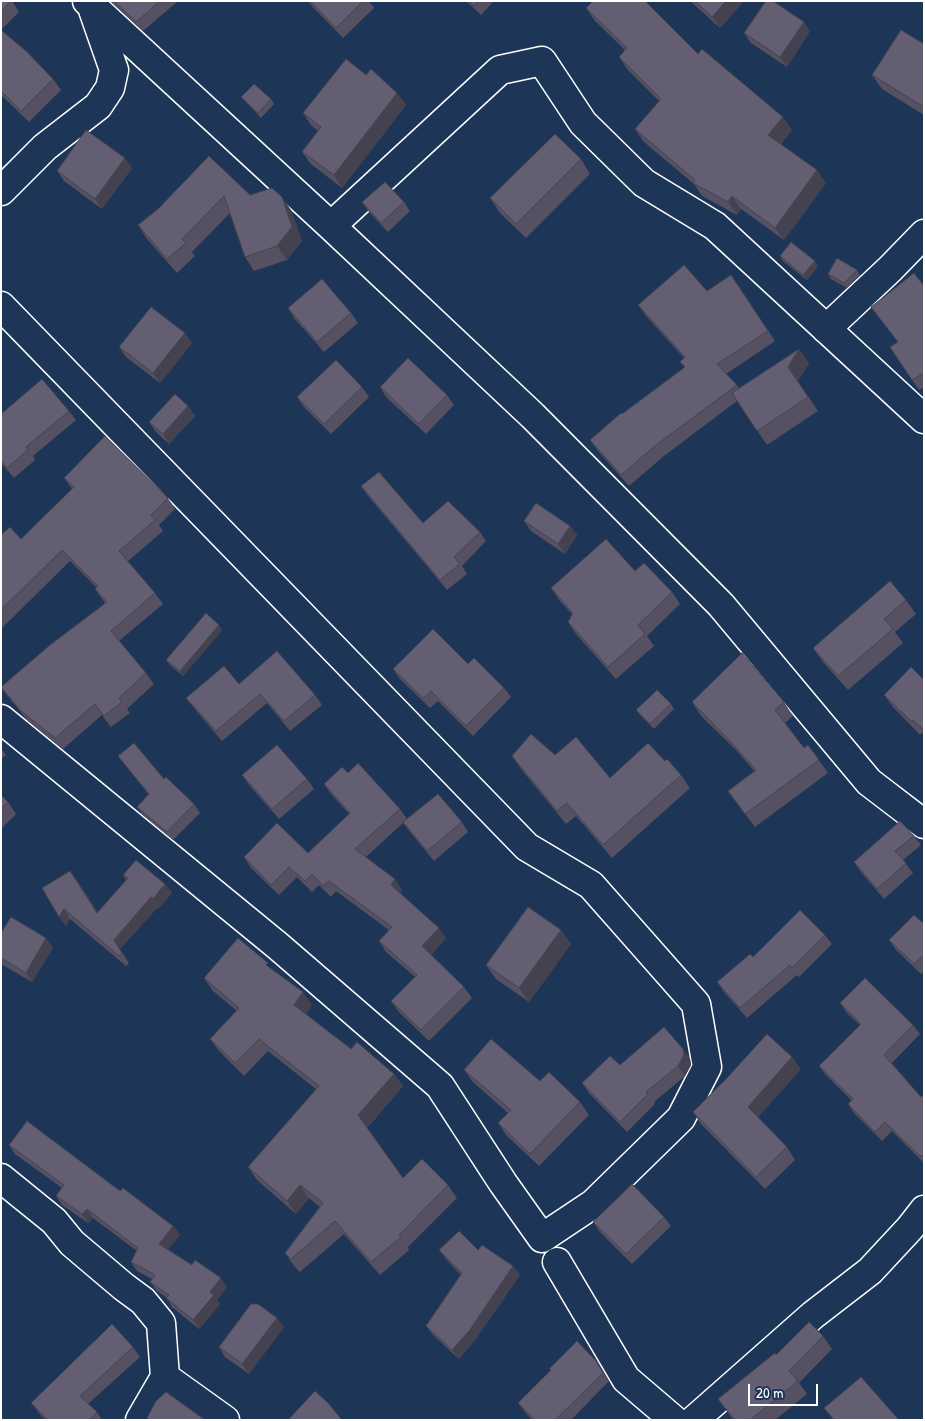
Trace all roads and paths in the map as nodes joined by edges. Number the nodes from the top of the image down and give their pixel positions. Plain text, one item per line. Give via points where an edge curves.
1 (92, 3) edge
2 (1, 191) edge
3 (331, 226) junction
4 (924, 234) edge
5 (1, 306) edge
6 (826, 329) junction
7 (924, 419) edge
8 (1, 719) edge
9 (924, 824) edge
10 (1, 1178) edge
11 (924, 1210) edge
12 (557, 1262) dead end
13 (165, 1378) junction
14 (140, 1420) edge
15 (224, 1420) edge
16 (674, 1420) edge
17 (694, 1420) edge

1 - 2 street via 114,70 110,88 98,106 45,147
1 - 3 street
3 - 6 street via 500,70 542,61 583,123 644,183 715,226
3 - 9 street via 533,416 714,598 868,782
4 - 6 street
5 - 8 street via 527,847 591,885 696,1004 707,1067 681,1118 593,1204 542,1238 440,1086 278,946
6 - 7 street
10 - 13 street via 54,1221 72,1243 143,1301 160,1323
11 - 17 street via 870,1272 813,1315
12 - 16 street via 626,1379
13 - 14 street
13 - 15 street

